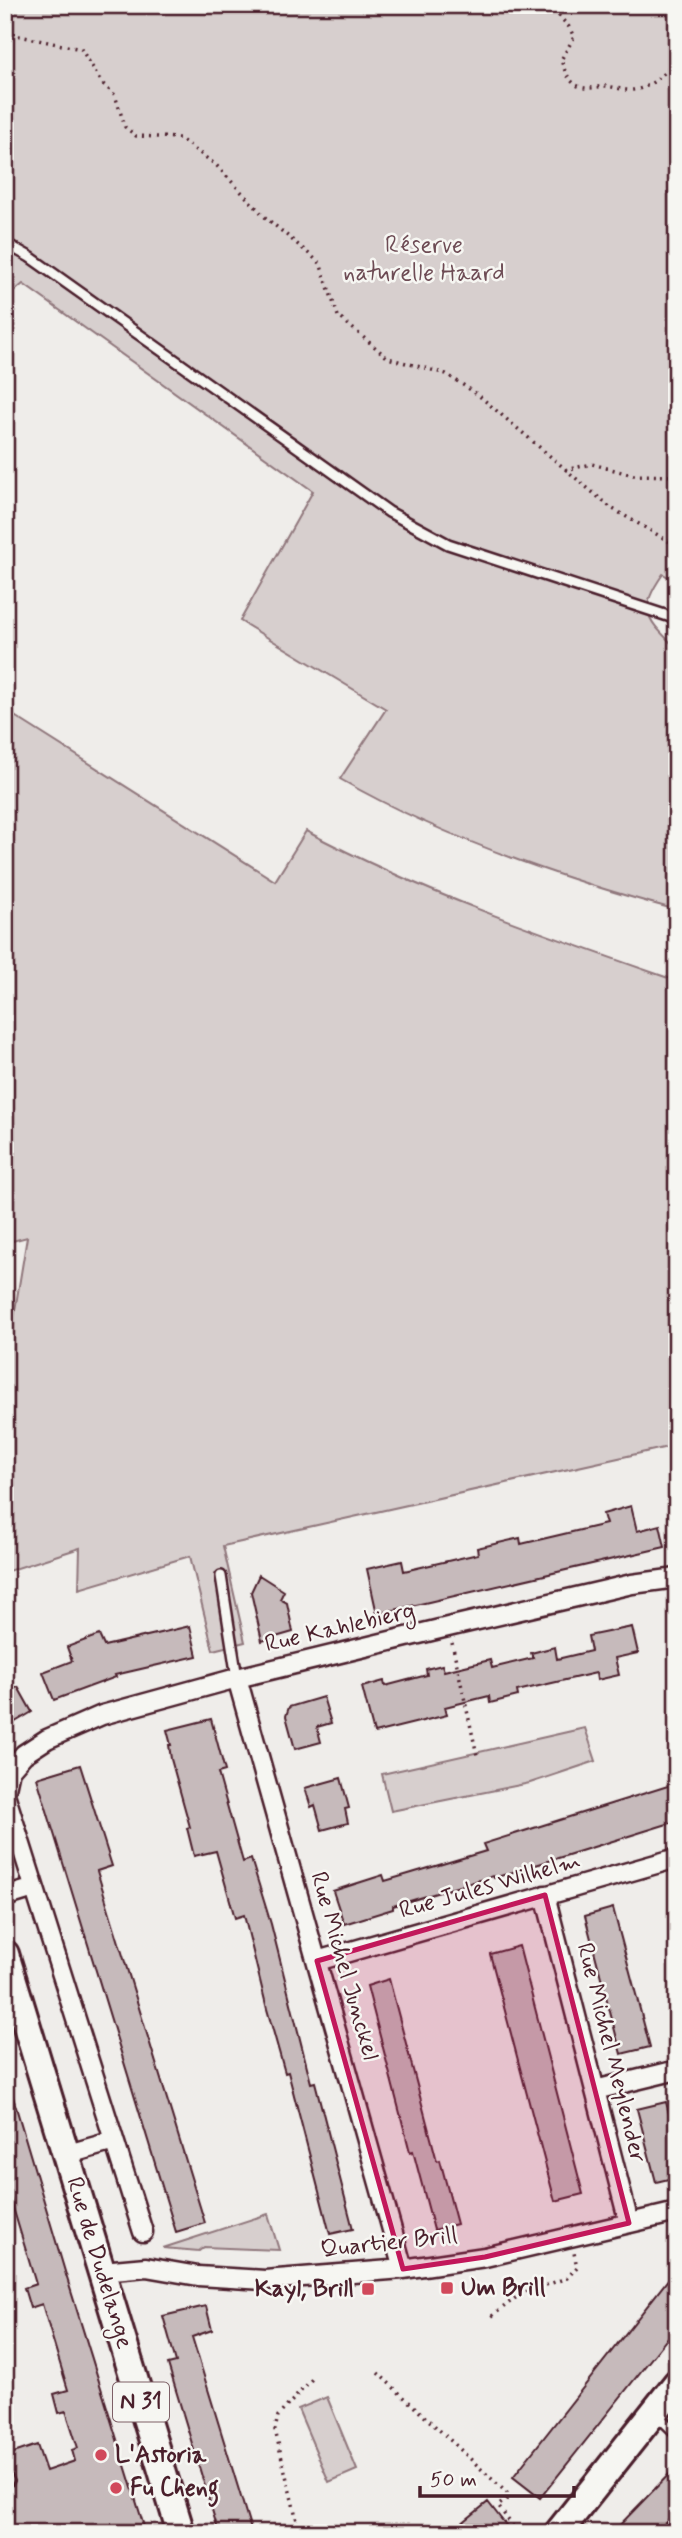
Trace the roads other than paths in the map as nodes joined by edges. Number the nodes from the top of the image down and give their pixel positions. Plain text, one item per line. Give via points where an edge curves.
1 (5, 243) edge
2 (677, 619) edge
3 (221, 1576) dead end
4 (677, 1578) edge
5 (237, 1678) junction
6 (24, 1754) joint
7 (5, 1794) edge
8 (677, 1858) edge
9 (34, 1888) junction
10 (545, 1895) junction
11 (5, 1897) edge
12 (5, 1954) edge
13 (317, 1961) junction
14 (677, 2070) edge
15 (595, 2090) junction
16 (114, 2141) junction
17 (65, 2155) junction
18 (677, 2212) edge
19 (629, 2223) junction
20 (143, 2232) dead end
21 (403, 2269) junction
22 (102, 2271) junction
23 (677, 2383) edge
24 (654, 2412) junction
25 (677, 2434) edge
26 (181, 2533) edge
27 (558, 2533) edge

1 - 2 lane via 389,512 448,544
3 - 5 lane
4 - 5 street, Rue Kahlebierg via 632,1584
5 - 6 street, Rue Kahlebierg via 102,1715
5 - 13 street, Rue Michel Junckel
6 - 7 street, Rue de Dudelange via 10,1770
7 - 9 street, Rue de Dudelange
8 - 10 street, Rue Jules Wilhelm
9 - 11 street
9 - 16 street, Rue de Dudelange
10 - 13 street, Rue Jules Wilhelm
10 - 15 street, Rue Michel Meylender
12 - 17 main road, Rue de Dudelange / N 31
13 - 21 street, Rue Michel Junckel
14 - 15 street
15 - 19 street, Rue Michel Meylender
16 - 17 street, Rue de Dudelange
16 - 20 street, Rue de Dudelange
17 - 22 main road, Rue de Dudelange / N 31
18 - 19 street, Quartier Brill
19 - 21 street, Quartier Brill via 485,2257
21 - 22 street, Quartier Brill via 265,2280 146,2267
22 - 26 main road, Rue de Dudelange / N 31
23 - 24 main road
24 - 25 lane
24 - 27 main road

